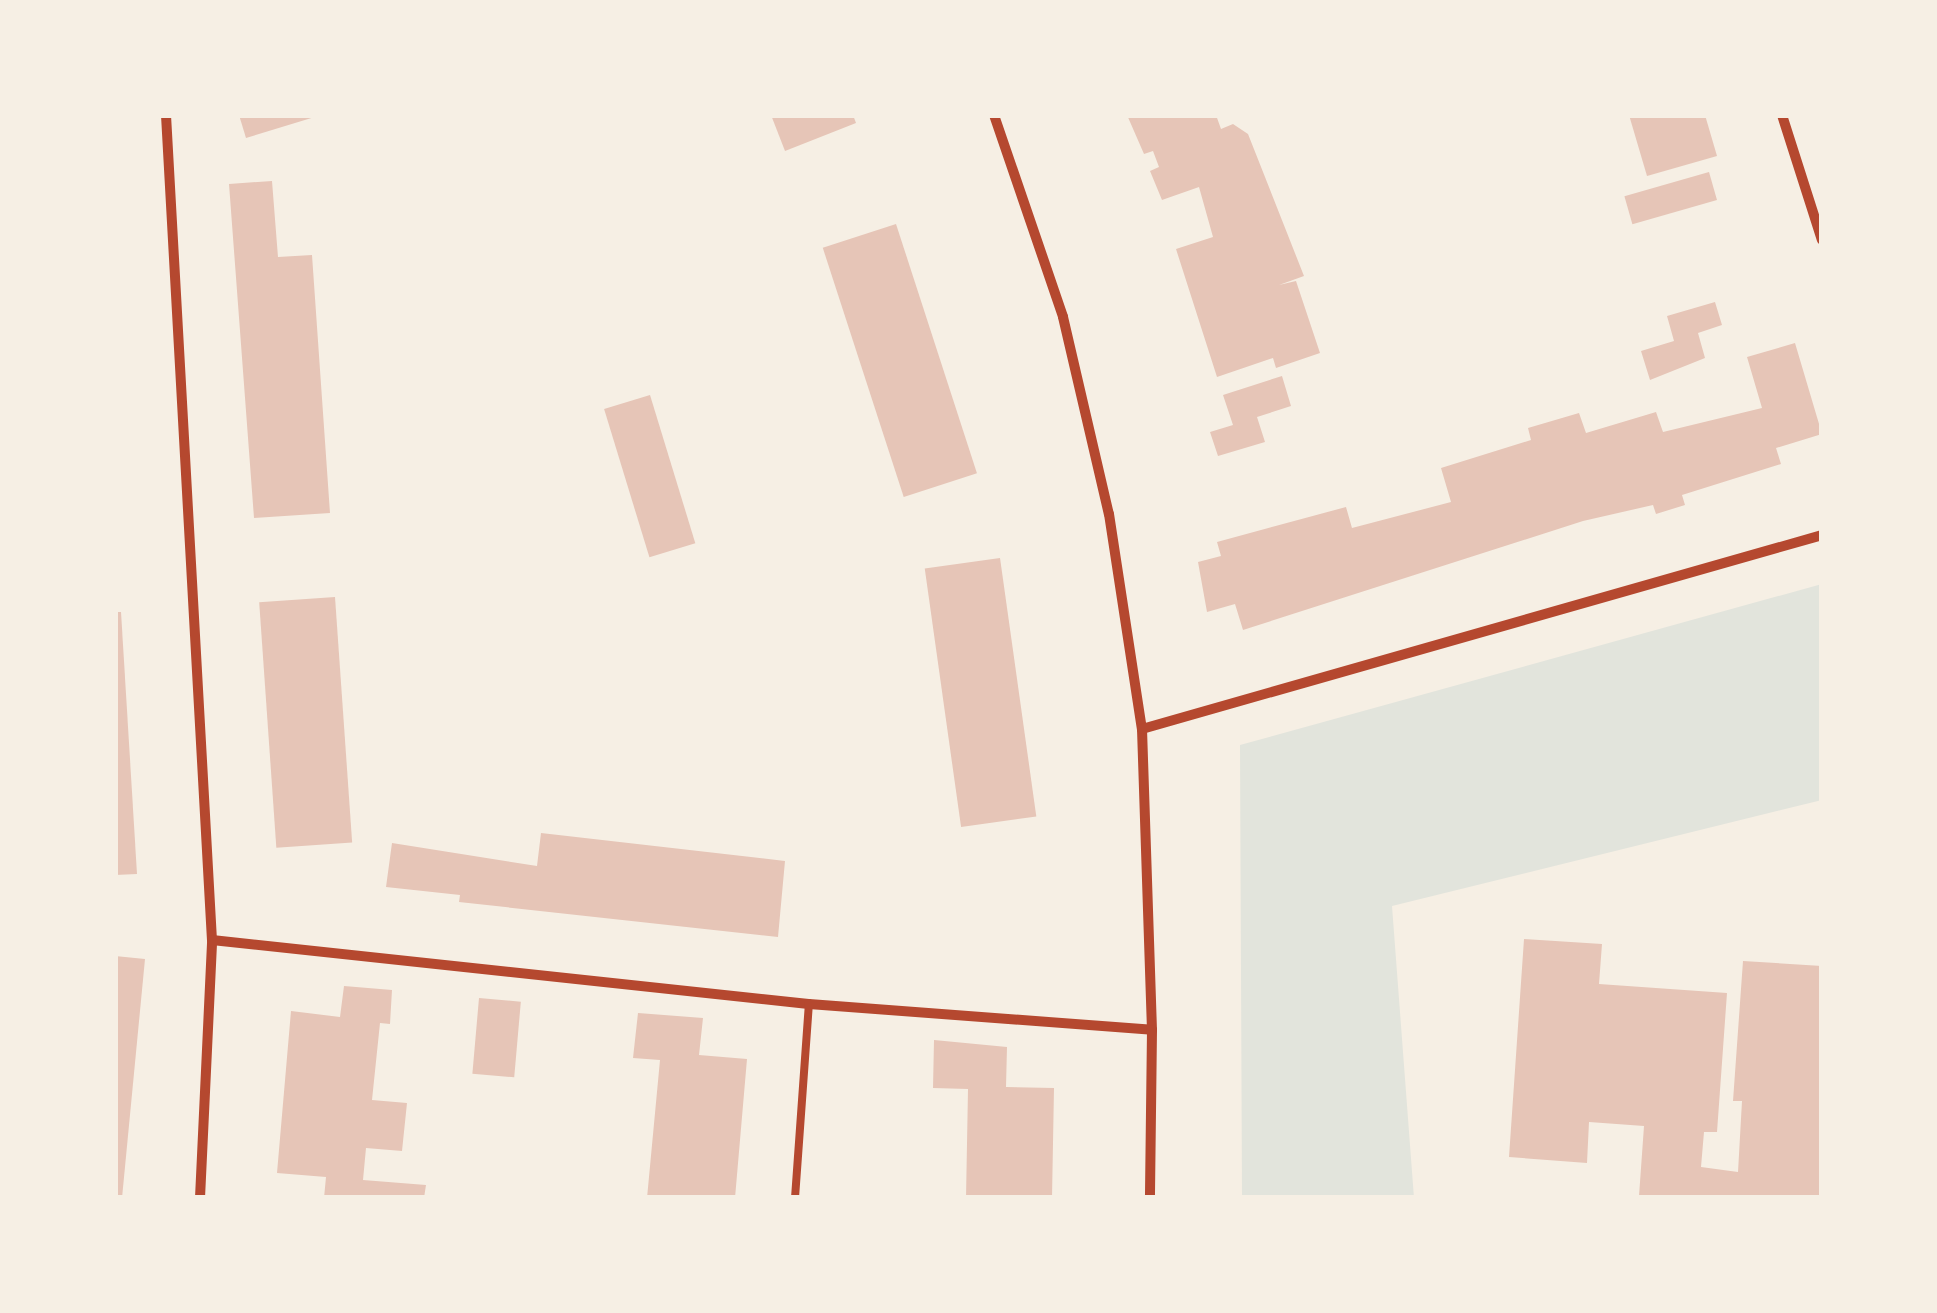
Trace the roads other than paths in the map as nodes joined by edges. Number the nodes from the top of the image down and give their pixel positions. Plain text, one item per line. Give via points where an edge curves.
1 (166, 115) edge
2 (994, 115) edge
3 (1782, 115) edge
4 (1822, 240) edge
5 (1822, 535) edge
6 (1142, 729) junction
7 (212, 940) junction
8 (809, 1004) junction
9 (1152, 1030) junction
10 (200, 1198) edge
11 (795, 1198) edge
12 (1150, 1198) edge

1 - 7 street
2 - 6 street via 1064,317 1110,514
3 - 4 street
5 - 6 street
6 - 9 street
7 - 8 street
7 - 10 street
8 - 9 street
8 - 11 lane
9 - 12 street

